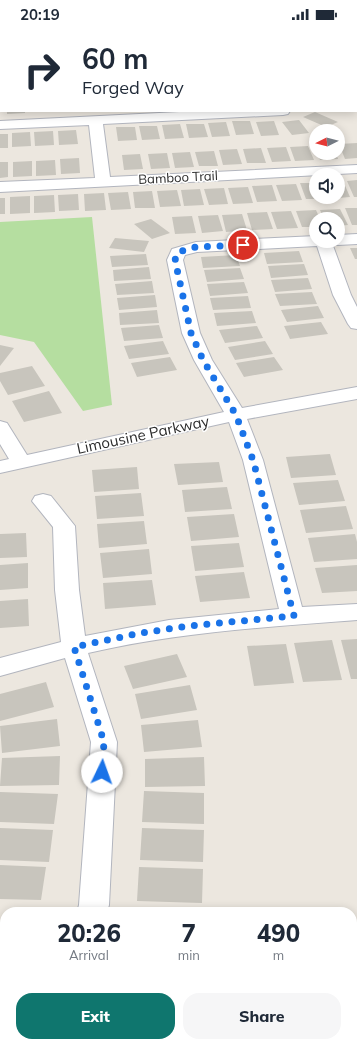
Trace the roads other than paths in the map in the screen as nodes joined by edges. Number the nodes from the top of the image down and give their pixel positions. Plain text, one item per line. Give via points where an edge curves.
1 (73, 28) edge
2 (78, 28) edge
3 (263, 112) edge
4 (95, 120) junction
5 (0, 125) edge
6 (357, 169) edge
7 (103, 180) junction
8 (0, 187) edge
9 (357, 239) edge
10 (345, 240) edge
11 (309, 242) edge
12 (325, 248) edge
13 (357, 324) edge
14 (357, 393) edge
15 (236, 415) junction
16 (0, 427) edge
17 (21, 462) junction
18 (0, 467) edge
19 (43, 501) dead end
20 (357, 612) edge
21 (294, 616) junction
22 (74, 647) junction
23 (0, 667) edge
24 (93, 907) edge

1 - 2 street
3 - 4 street
4 - 5 street
4 - 7 street
6 - 7 street, Bamboo Trail
7 - 8 street, Bamboo Trail
9 - 10 street
11 - 15 street via 196,247 178,252 175,260 191,333 203,360
12 - 13 street via 342,295
14 - 15 street, Limousine Parkway
15 - 17 street, Limousine Parkway
15 - 21 street via 253,460
16 - 17 street
17 - 18 street, Limousine Parkway
19 - 22 street via 64,526 67,590
20 - 21 street
21 - 22 street via 188,626
22 - 23 street
22 - 24 street via 104,742

